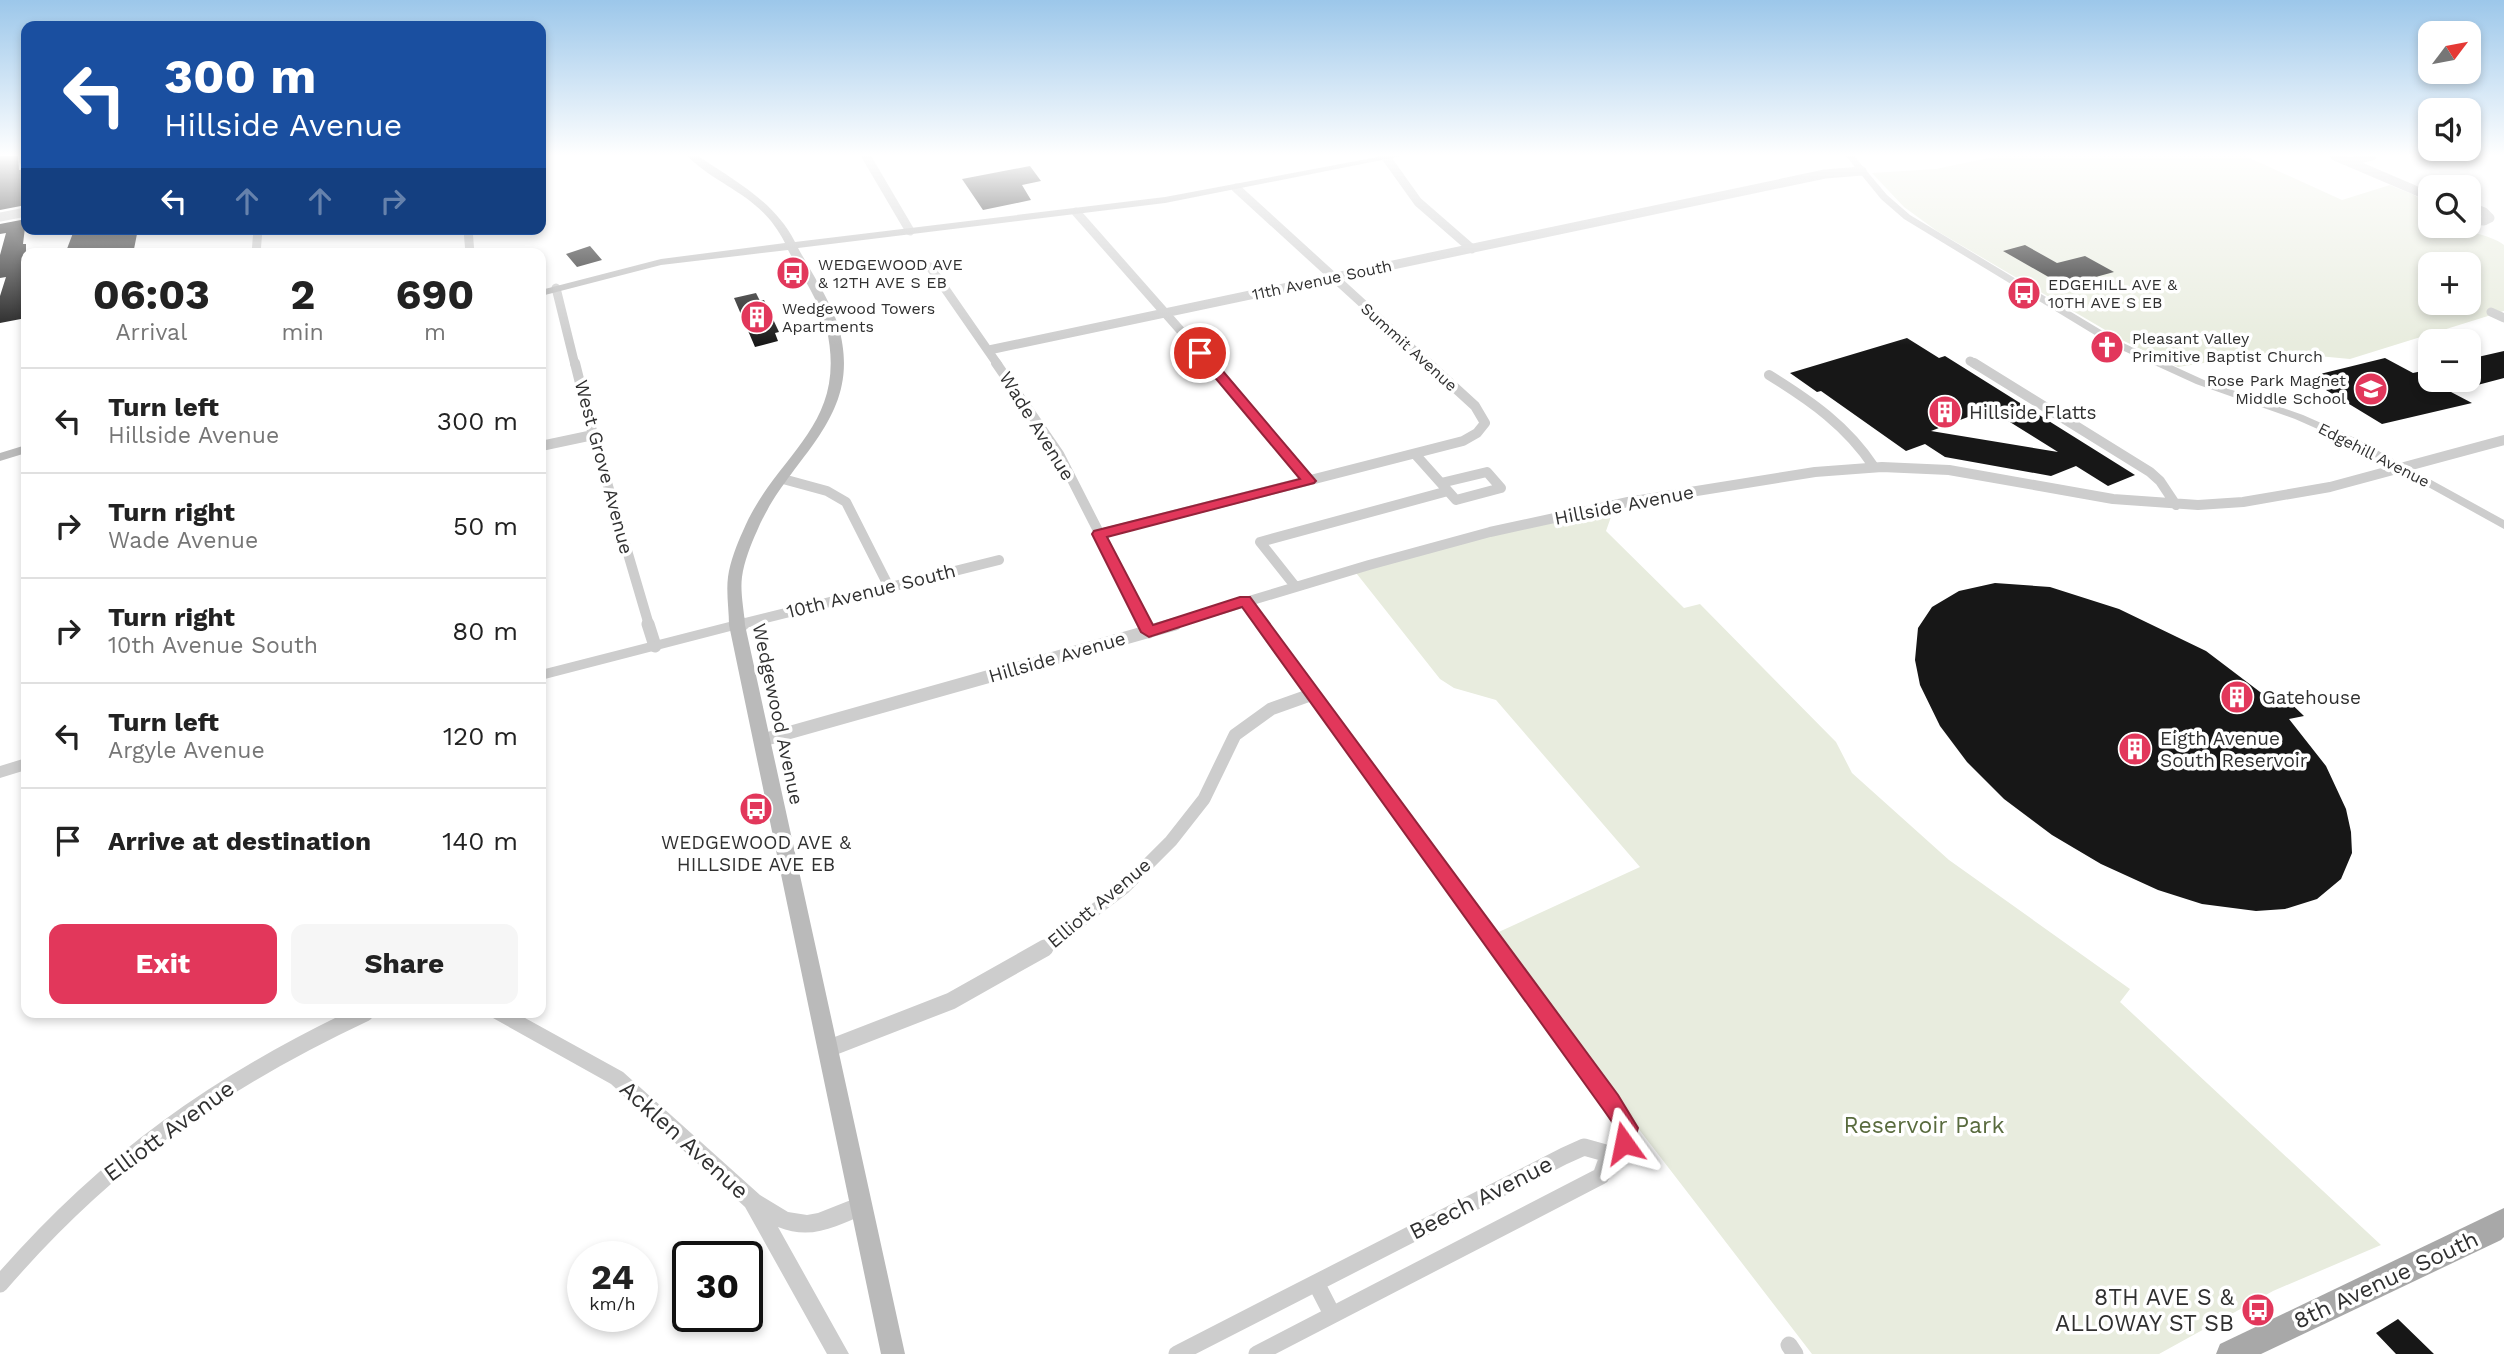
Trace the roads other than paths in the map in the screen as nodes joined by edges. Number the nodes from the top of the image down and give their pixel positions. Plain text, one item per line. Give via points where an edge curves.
1 (776, 219) edge
2 (903, 219) edge
3 (1013, 219) edge
4 (1082, 219) edge
5 (1270, 219) edge
6 (1438, 219) edge
7 (1612, 219) edge
8 (1911, 219) edge
9 (910, 231) junction
10 (793, 244) junction
11 (1472, 249) junction
12 (930, 267) dead end
13 (1332, 277) junction
14 (556, 288) junction
15 (546, 291) edge
16 (2491, 312) dead end
17 (1167, 313) junction
18 (2504, 318) edge
19 (989, 350) junction
20 (1970, 362) dead end
21 (1769, 375) dead end
22 (593, 435) junction
23 (2504, 440) edge
24 (546, 445) edge
25 (21, 451) edge
26 (1415, 454) junction
27 (0, 457) edge
28 (1874, 467) junction
29 (2404, 468) junction
30 (783, 479) junction
31 (1309, 481) junction
32 (2176, 505) junction
33 (2504, 525) edge
34 (1099, 534) junction
35 (999, 560) dead end
36 (1295, 586) junction
37 (889, 587) junction
38 (1245, 601) junction
39 (737, 625) junction
40 (1149, 632) junction
41 (655, 646) junction
42 (546, 674) edge
43 (1313, 694) junction
44 (763, 740) junction
45 (21, 766) edge
46 (0, 772) edge
47 (354, 1018) edge
48 (508, 1018) edge
49 (830, 1048) junction
50 (1609, 1154) junction
51 (752, 1200) junction
52 (861, 1206) junction
53 (2500, 1231) edge
54 (1316, 1283) junction
55 (0, 1284) edge
56 (1332, 1314) junction
57 (2245, 1351) edge
58 (839, 1354) edge
59 (893, 1354) edge
60 (1178, 1354) edge
61 (1257, 1354) edge

1 - 10 main road, Wedgewood Avenue
2 - 9 street
3 - 9 main road
4 - 17 street
5 - 13 street, Summit Avenue
6 - 11 street
7 - 11 street, 11th Avenue South
8 - 29 street, Edgehill Avenue via 2117,344 2200,382 2328,430
9 - 10 main road
10 - 14 main road via 661,262
10 - 30 main road, Wedgewood Avenue via 832,324 836,391 824,421
11 - 13 street, 11th Avenue South
12 - 19 street, Wade Avenue
13 - 17 street, 11th Avenue South
13 - 26 street, Summit Avenue via 1475,405 1485,423 1471,437
14 - 15 main road
14 - 22 street, West Grove Avenue
16 - 18 street
17 - 19 street, 11th Avenue South
17 - 31 street
19 - 34 street, Wade Avenue via 1059,454
20 - 32 street via 2150,472
21 - 28 street via 1830,414 1848,430
22 - 24 street
22 - 41 street, West Grove Avenue
23 - 29 street, Hillside Avenue
25 - 27 main road
26 - 31 street
26 - 36 street via 1444,487 1260,542
28 - 32 street, Hillside Avenue via 1970,473 2094,496
28 - 36 street, Hillside Avenue via 1779,477 1581,512 1447,543
29 - 32 street, Hillside Avenue via 2273,500
29 - 33 street, Edgehill Avenue
30 - 37 street via 827,491 846,502
30 - 39 main road, Wedgewood Avenue via 750,530 735,577
31 - 34 street
34 - 40 street, Wade Avenue
35 - 37 street, 10th Avenue South
36 - 38 street, Hillside Avenue
37 - 39 street, 10th Avenue South
38 - 40 street, Hillside Avenue
38 - 43 street
39 - 41 street, 10th Avenue South
39 - 44 main road, Wedgewood Avenue
40 - 44 street, Hillside Avenue
41 - 42 street, 10th Avenue South
43 - 49 street, Elliott Avenue via 1271,709 1235,735 1204,799 1171,841 1125,887 1047,947 951,1001
43 - 50 street via 1628,1128 1624,1143
44 - 49 main road, Wedgewood Avenue
45 - 46 street
47 - 55 street, Elliott Avenue via 227,1087 127,1156 34,1242
48 - 51 street, Acklen Avenue via 617,1078
49 - 52 main road, Wedgewood Avenue
50 - 54 street, Beech Avenue via 1584,1147
50 - 56 street, Beech Avenue via 1601,1176
51 - 52 street via 778,1219 806,1227
51 - 58 street, Acklen Avenue
52 - 59 main road, Wedgewood Avenue
53 - 57 main road, 8th Avenue South
54 - 56 street
54 - 60 street, Beech Avenue
56 - 61 street, Beech Avenue

